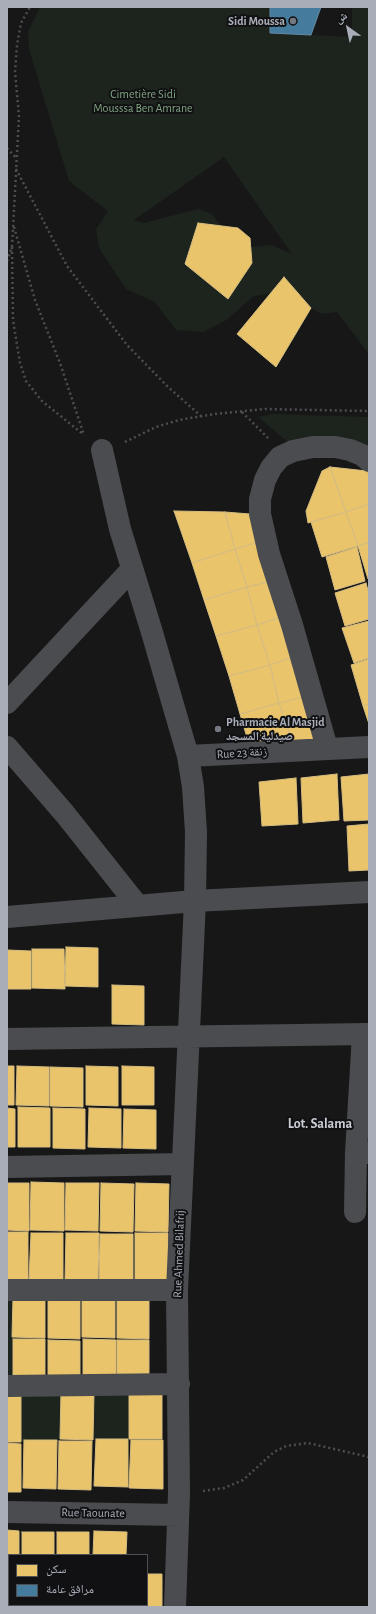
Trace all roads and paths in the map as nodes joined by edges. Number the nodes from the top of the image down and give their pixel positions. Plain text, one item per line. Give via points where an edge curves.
1 (30, 7) edge
2 (7, 148) edge
3 (17, 158) junction
4 (16, 169) junction
5 (14, 224) junction
6 (12, 247) junction
7 (7, 261) edge
8 (241, 411) junction
9 (369, 411) edge
10 (202, 416) junction
11 (84, 435) junction
12 (102, 450) junction
13 (285, 455) junction
14 (369, 461) edge
15 (132, 569) junction
16 (7, 704) edge
17 (369, 747) edge
18 (327, 748) junction
19 (9, 751) edge
20 (188, 756) junction
21 (369, 892) edge
22 (195, 901) junction
23 (138, 906) junction
24 (7, 917) edge
25 (366, 1034) edge
26 (190, 1036) junction
27 (7, 1039) edge
28 (363, 1153) edge
29 (182, 1164) junction
30 (7, 1167) edge
31 (354, 1212) dead end
32 (7, 1290) edge
33 (177, 1290) junction
34 (179, 1384) junction
35 (7, 1386) edge
36 (369, 1457) edge
37 (179, 1493) junction
38 (7, 1512) edge
39 (178, 1515) junction
40 (175, 1607) edge

1 - 3 path via 21,23 17,45
2 - 3 path
3 - 4 path
4 - 5 path
4 - 10 path via 67,266 127,345 168,387
5 - 6 path
5 - 11 path via 35,300 60,363
6 - 7 path
6 - 11 path via 13,320 20,363 26,381 42,401
8 - 9 path
8 - 10 path
8 - 13 path
10 - 12 path via 156,426 114,447
11 - 12 path
12 - 15 street, Rue Ahmed Bilafrij
13 - 14 street via 313,447 335,447 350,450
13 - 18 street via 271,468 260,499 260,514 269,554
15 - 16 street
15 - 20 street, Rue Ahmed Bilafrij
17 - 18 street, Rue 23 زنقة
18 - 20 street, Rue 23 زنقة
19 - 23 street via 66,814
20 - 22 street, Rue Ahmed Bilafrij via 196,832
21 - 22 street
22 - 23 street
22 - 26 street, Rue Ahmed Bilafrij
23 - 24 street
25 - 26 street
25 - 28 street
26 - 27 street
26 - 29 street, Rue Ahmed Bilafrij
28 - 31 street
29 - 30 street
29 - 33 street, Rue Ahmed Bilafrij
32 - 33 street
33 - 34 street, Rue Ahmed Bilafrij
34 - 35 street
34 - 37 street, Rue Ahmed Bilafrij
36 - 37 path via 308,1443 286,1446 274,1452 234,1485
37 - 39 street, Rue Ahmed Bilafrij
38 - 39 street, Rue Taounate
39 - 40 street, Rue Ahmed Bilafrij

